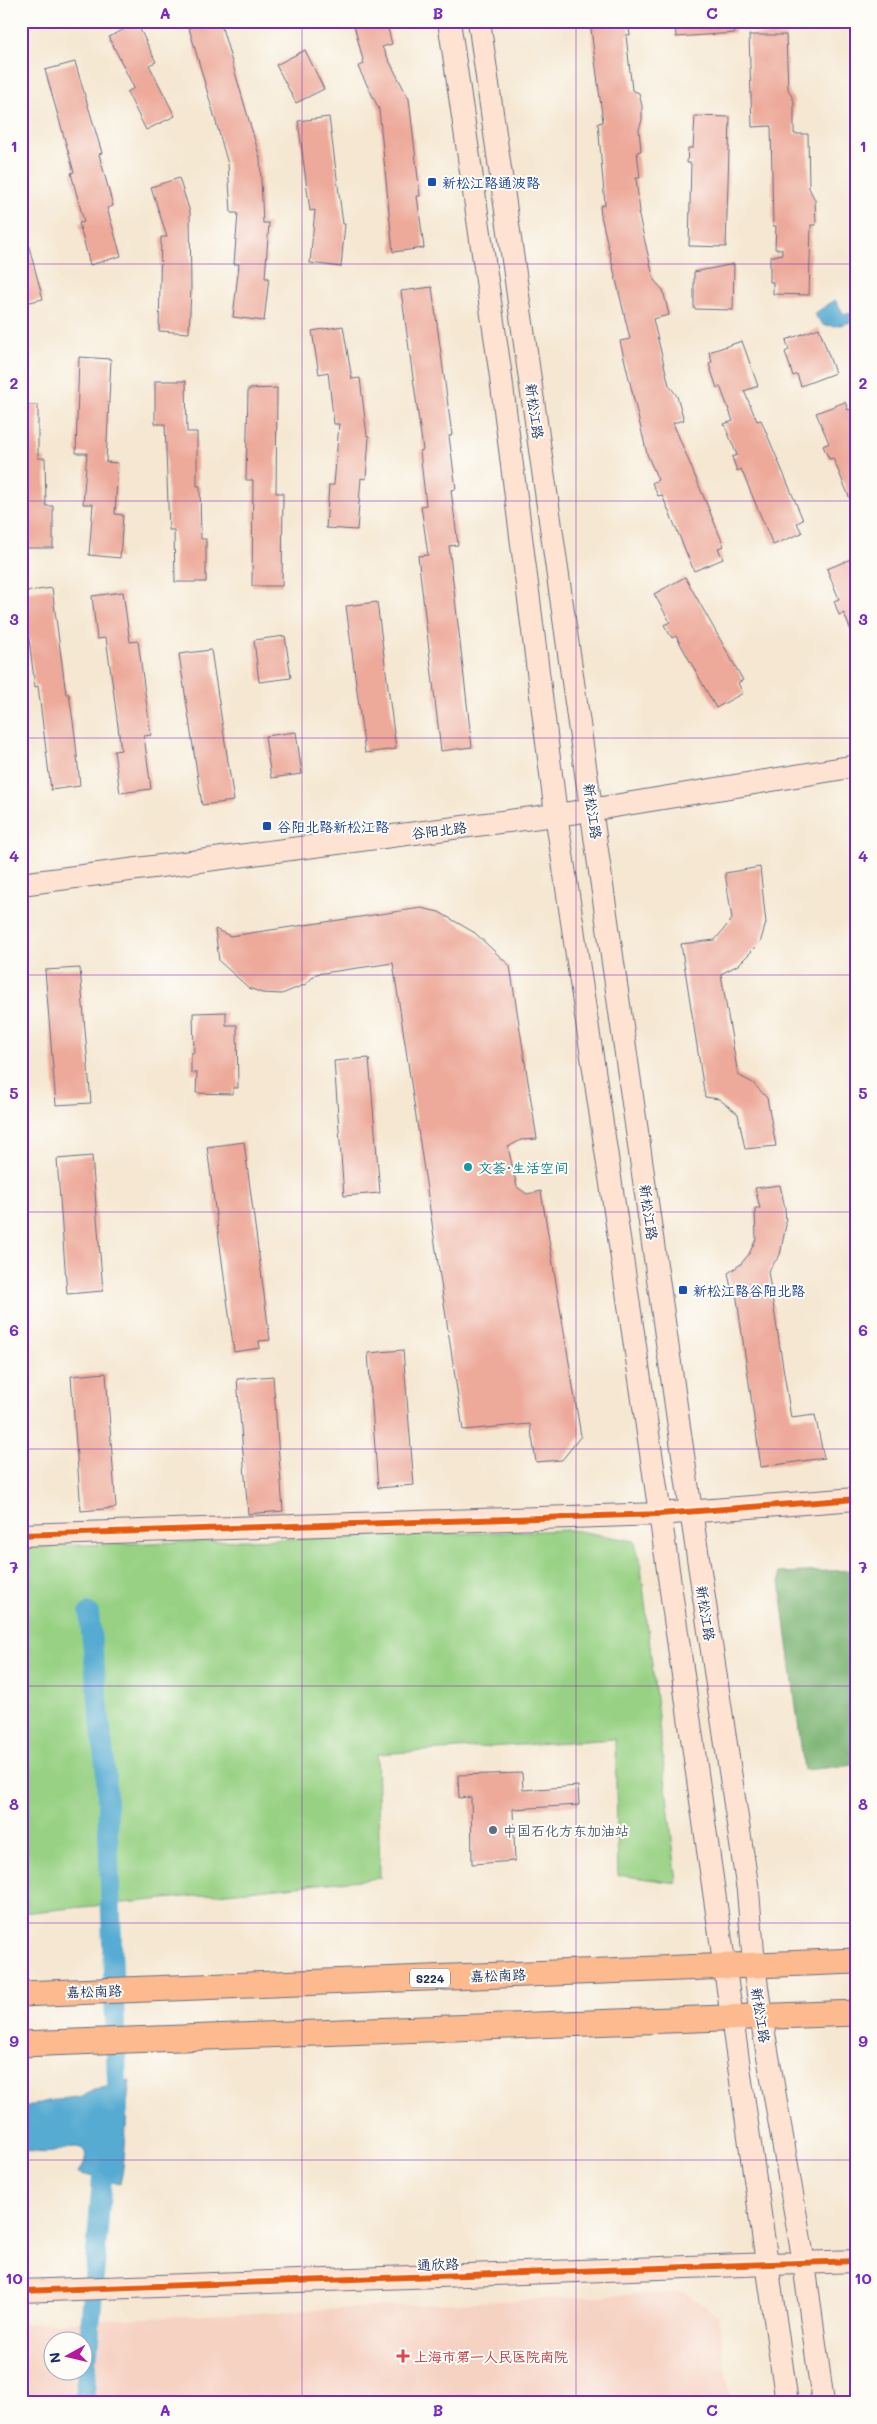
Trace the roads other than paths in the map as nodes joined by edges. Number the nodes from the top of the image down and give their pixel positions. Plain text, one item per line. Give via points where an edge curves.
1 (449, 21) edge
2 (479, 21) edge
3 (856, 766) edge
4 (592, 809) junction
5 (556, 814) junction
6 (21, 884) edge
7 (856, 1499) edge
8 (691, 1512) junction
9 (660, 1514) junction
10 (21, 1535) edge
11 (856, 1961) edge
12 (754, 1965) junction
13 (723, 1966) junction
14 (21, 1994) edge
15 (856, 2013) edge
16 (761, 2016) junction
17 (731, 2018) junction
18 (21, 2044) edge
19 (856, 2261) edge
20 (804, 2263) junction
21 (766, 2264) junction
22 (21, 2291) edge
23 (787, 2403) edge
24 (823, 2403) edge

1 - 5 main road via 500,370
2 - 4 main road, 新松江路
3 - 4 main road, 谷阳北路
4 - 5 main road, 谷阳北路
4 - 8 main road, 新松江路
5 - 6 main road, 谷阳北路
5 - 9 main road
7 - 8 main road
8 - 9 main road
8 - 12 main road, 新松江路 via 748,1891
9 - 10 main road
9 - 13 main road
11 - 12 main road, 嘉松南路 / S224
12 - 13 main road, 嘉松南路 / S224
12 - 16 main road, 新松江路
13 - 14 main road, 嘉松南路 / S224
13 - 17 main road
15 - 16 main road
16 - 17 main road
16 - 20 main road, 新松江路
17 - 18 main road
17 - 21 main road
19 - 20 main road, 通欣路
20 - 21 main road, 通欣路
20 - 24 main road, 新松江路
21 - 22 main road, 通欣路
21 - 23 main road

